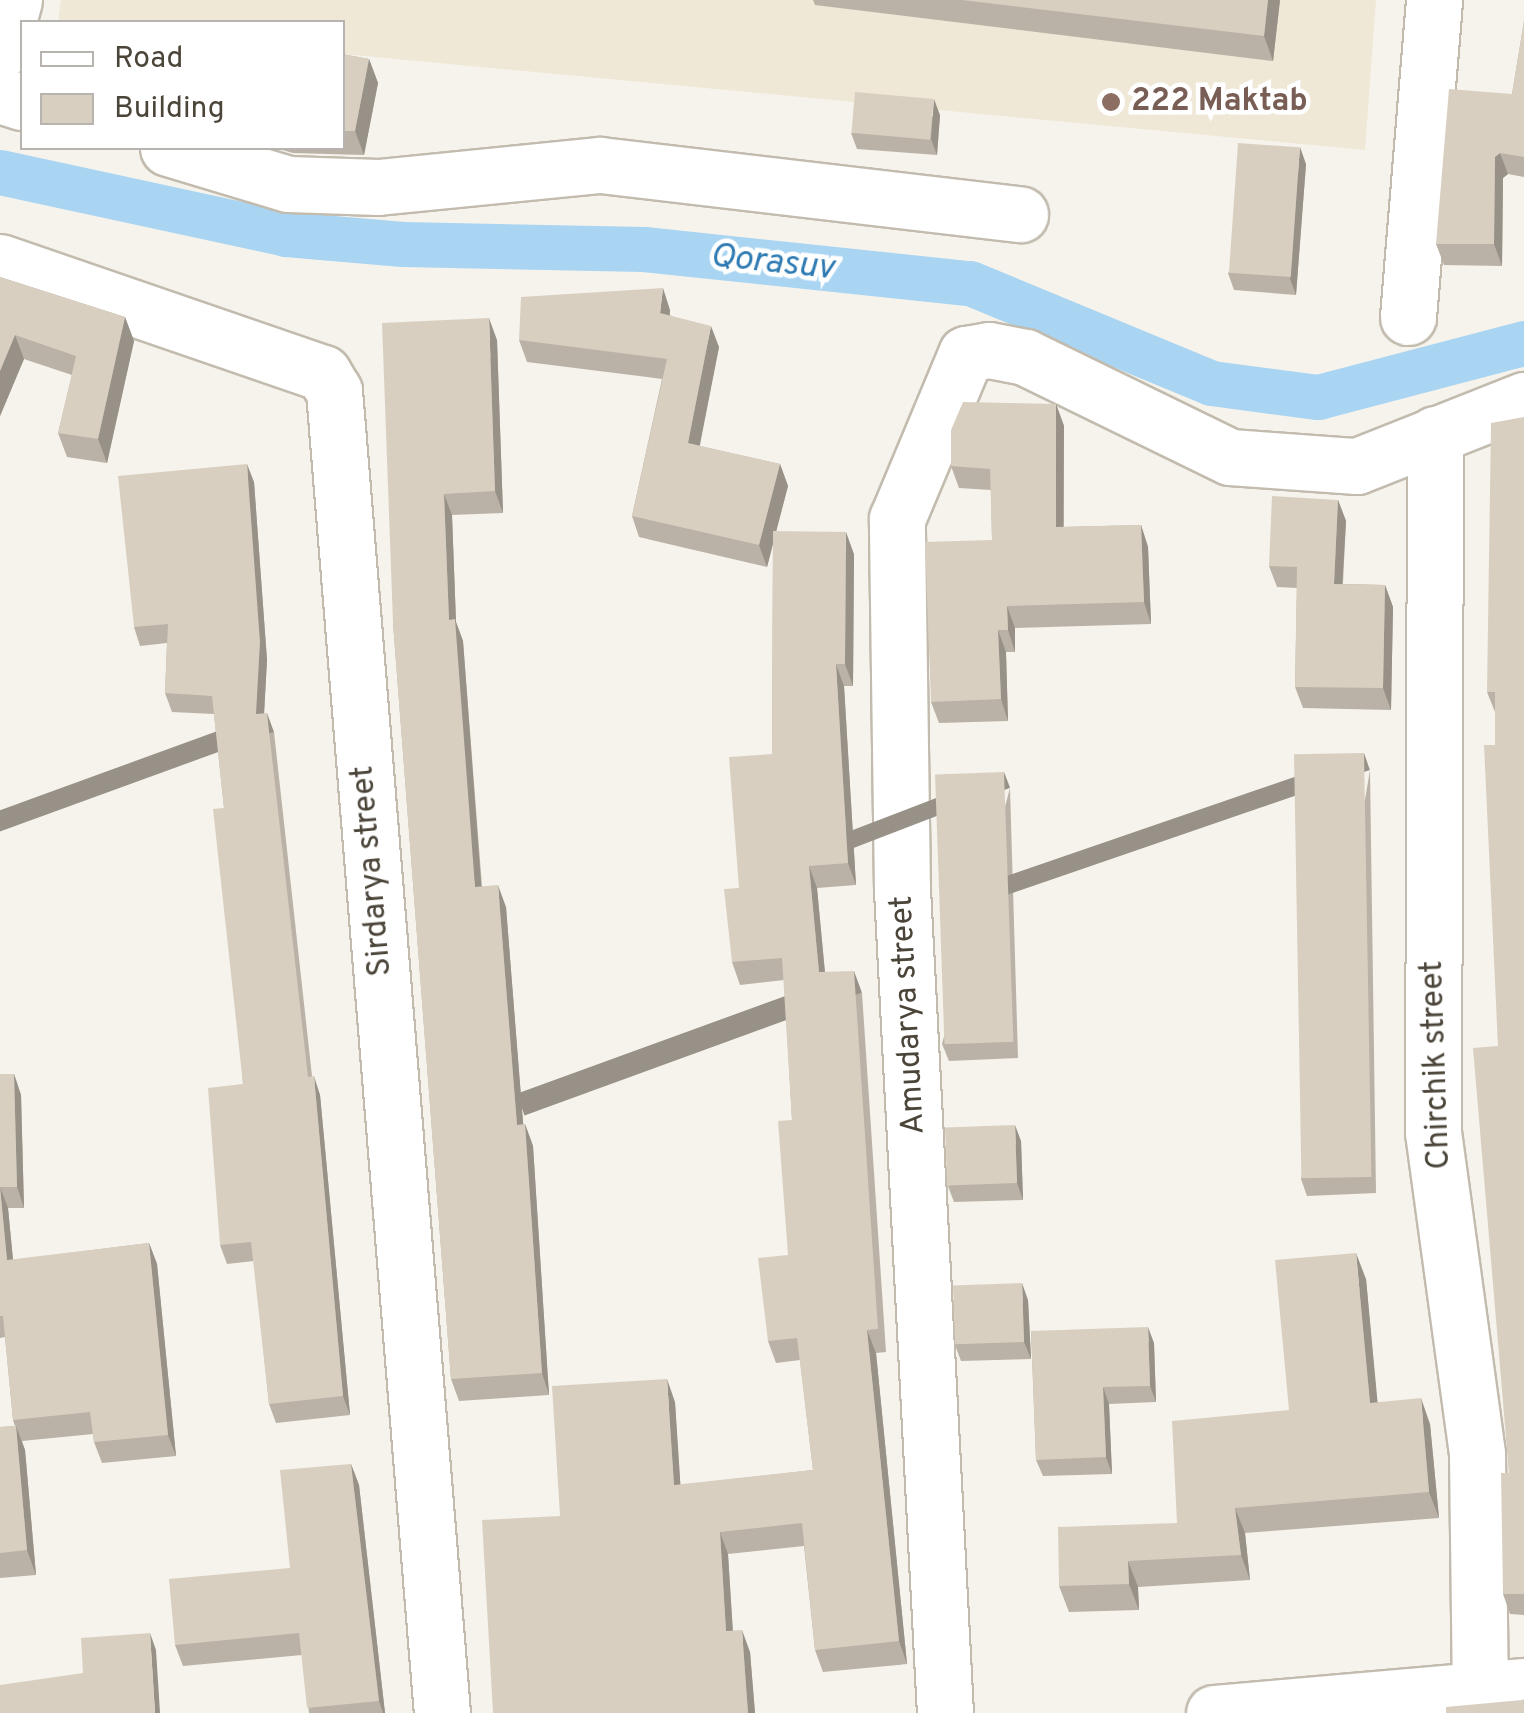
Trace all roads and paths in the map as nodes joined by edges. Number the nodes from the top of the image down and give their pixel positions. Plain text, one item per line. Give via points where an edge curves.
1 (1434, 0) edge
2 (175, 150) edge
3 (1020, 214) dead end
4 (0, 262) edge
5 (1408, 317) dead end
6 (1524, 400) edge
7 (1435, 434) junction
8 (1502, 1690) edge
9 (1426, 1706) edge
10 (442, 1713) edge
11 (944, 1713) edge
12 (1214, 1713) edge

1 - 5 street
2 - 3 street via 288,184 378,187 600,165
4 - 10 street, Sirdarya street via 323,373 334,391
6 - 7 street
7 - 8 street, Chirchik street via 1432,1132
7 - 11 street, Amudarya street via 1356,466 1230,457 1025,357 990,350 966,354 897,519 902,889
8 - 9 street
9 - 12 street

